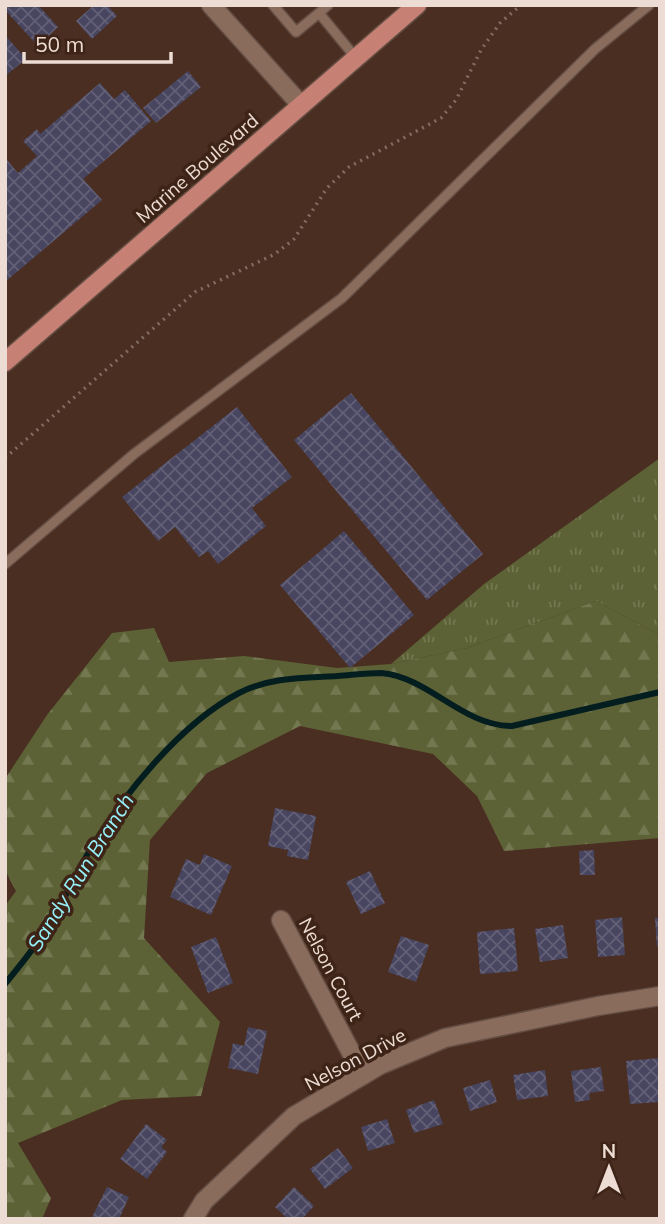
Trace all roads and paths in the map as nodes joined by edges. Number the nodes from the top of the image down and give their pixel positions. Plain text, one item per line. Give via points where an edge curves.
1 (211, 5) edge
2 (273, 5) edge
3 (328, 5) edge
4 (417, 5) edge
5 (521, 5) edge
6 (649, 5) edge
7 (318, 13) junction
8 (356, 58) junction
9 (300, 105) junction
10 (5, 362) edge
11 (5, 458) edge
12 (5, 564) edge
13 (281, 920) dead end
14 (660, 996) edge
15 (363, 1075) junction
16 (193, 1219) edge

1 - 9 street
2 - 7 lane via 296,32
3 - 7 lane
4 - 8 main road, Marine Boulevard
5 - 11 path via 500,23 456,100 440,118 349,167 327,188 294,239 275,254 195,292
6 - 12 lane via 595,49 342,298 134,454
7 - 8 lane
8 - 9 main road, Marine Boulevard
9 - 10 main road, Marine Boulevard
13 - 15 street, Nelson Court
14 - 15 street, Nelson Drive via 445,1038
15 - 16 street, Nelson Drive via 293,1116 204,1201

